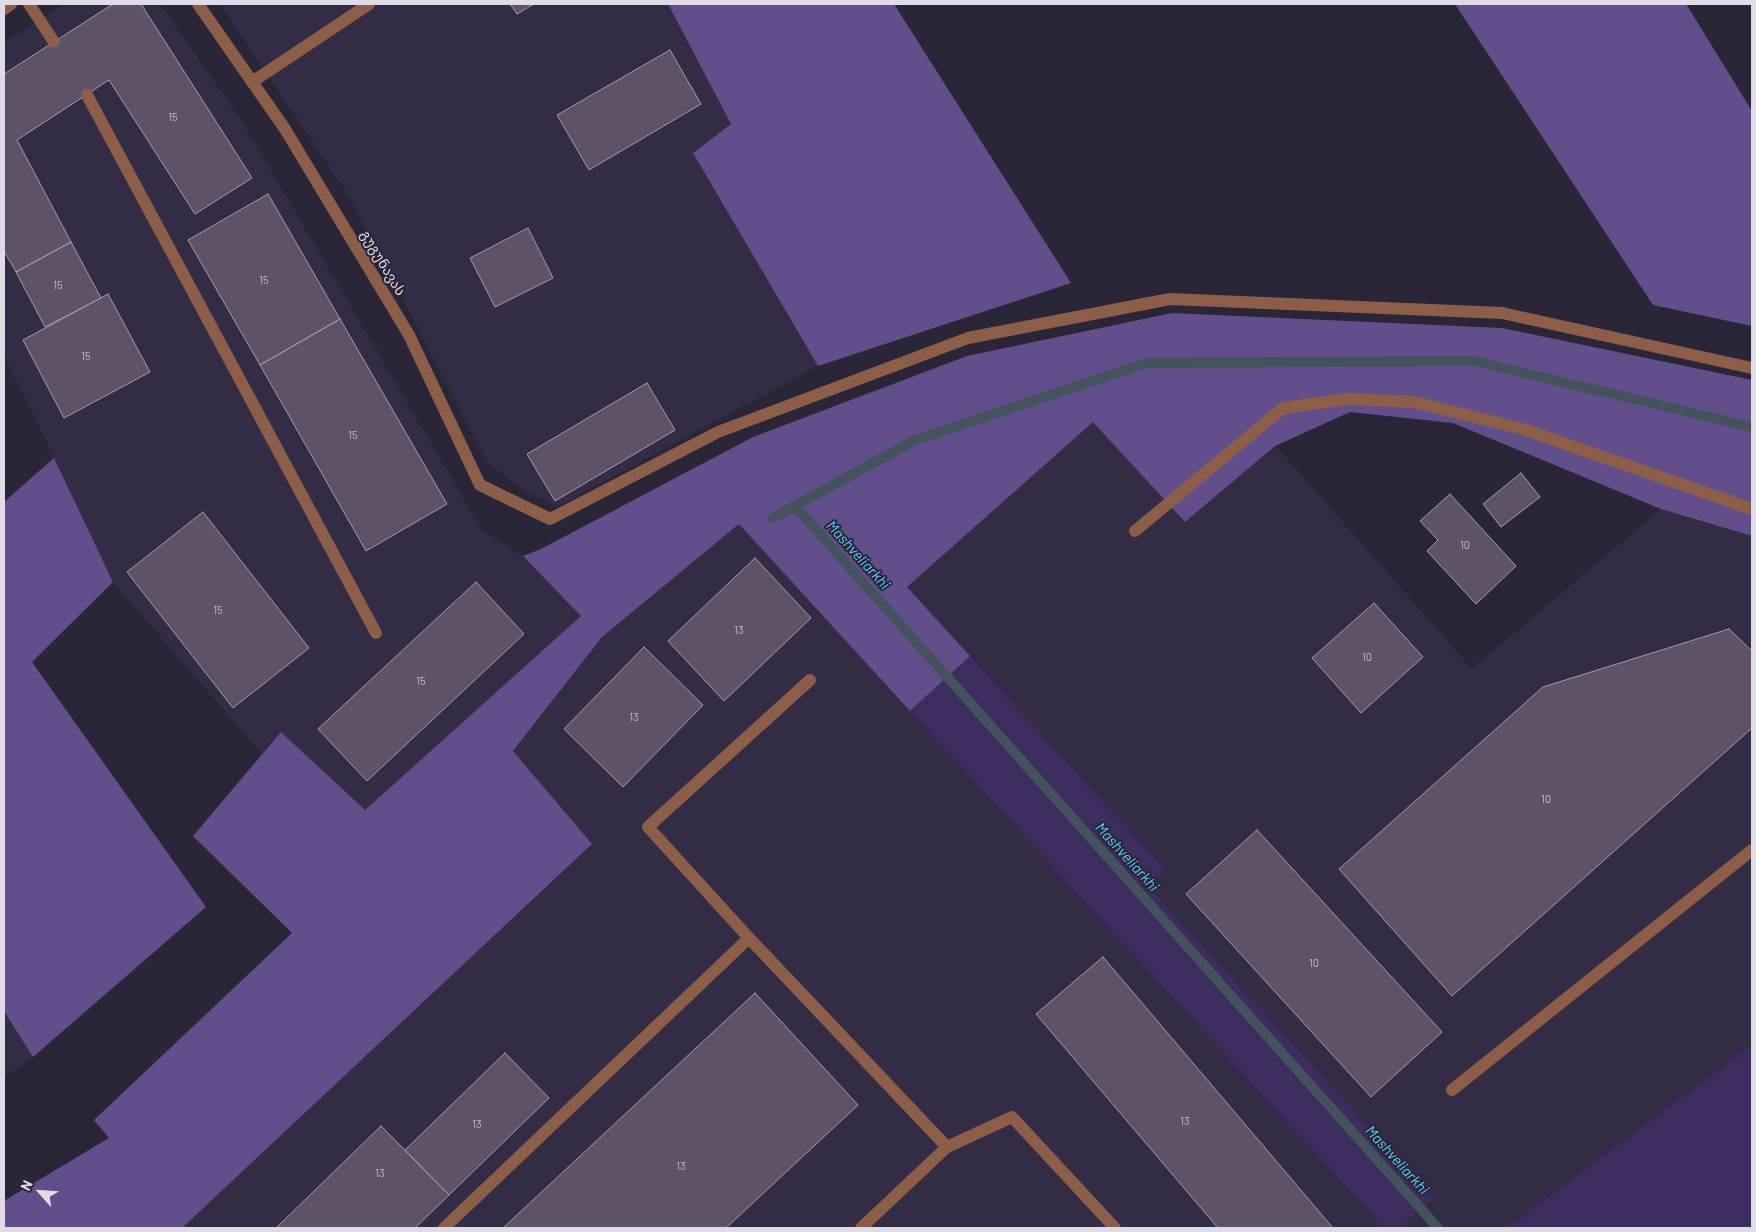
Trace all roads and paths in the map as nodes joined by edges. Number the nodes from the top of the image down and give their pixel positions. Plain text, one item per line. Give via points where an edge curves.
1 (11, 4) edge
2 (29, 4) edge
3 (198, 4) edge
4 (369, 4) edge
5 (4, 9) edge
6 (54, 42) dead end
7 (252, 82) junction
8 (87, 95) dead end
9 (1752, 368) edge
10 (1752, 509) edge
11 (1135, 531) dead end
12 (376, 633) dead end
13 (810, 680) dead end
14 (1752, 850) edge
15 (749, 938) junction
16 (1452, 1090) dead end
17 (947, 1147) junction
18 (444, 1228) edge
19 (861, 1228) edge
20 (1115, 1228) edge

1 - 5 street
2 - 6 street
3 - 7 street, გუგუნავას
4 - 7 street
7 - 9 street, გუგუნავას via 285,129 409,334 480,485 550,519 718,432 968,338 1170,298 1502,313
8 - 12 street
10 - 11 street via 1523,429 1414,402 1347,400 1283,408
13 - 15 street via 648,827
14 - 16 street
15 - 17 street
15 - 18 street
17 - 19 street
17 - 20 street via 1012,1117

